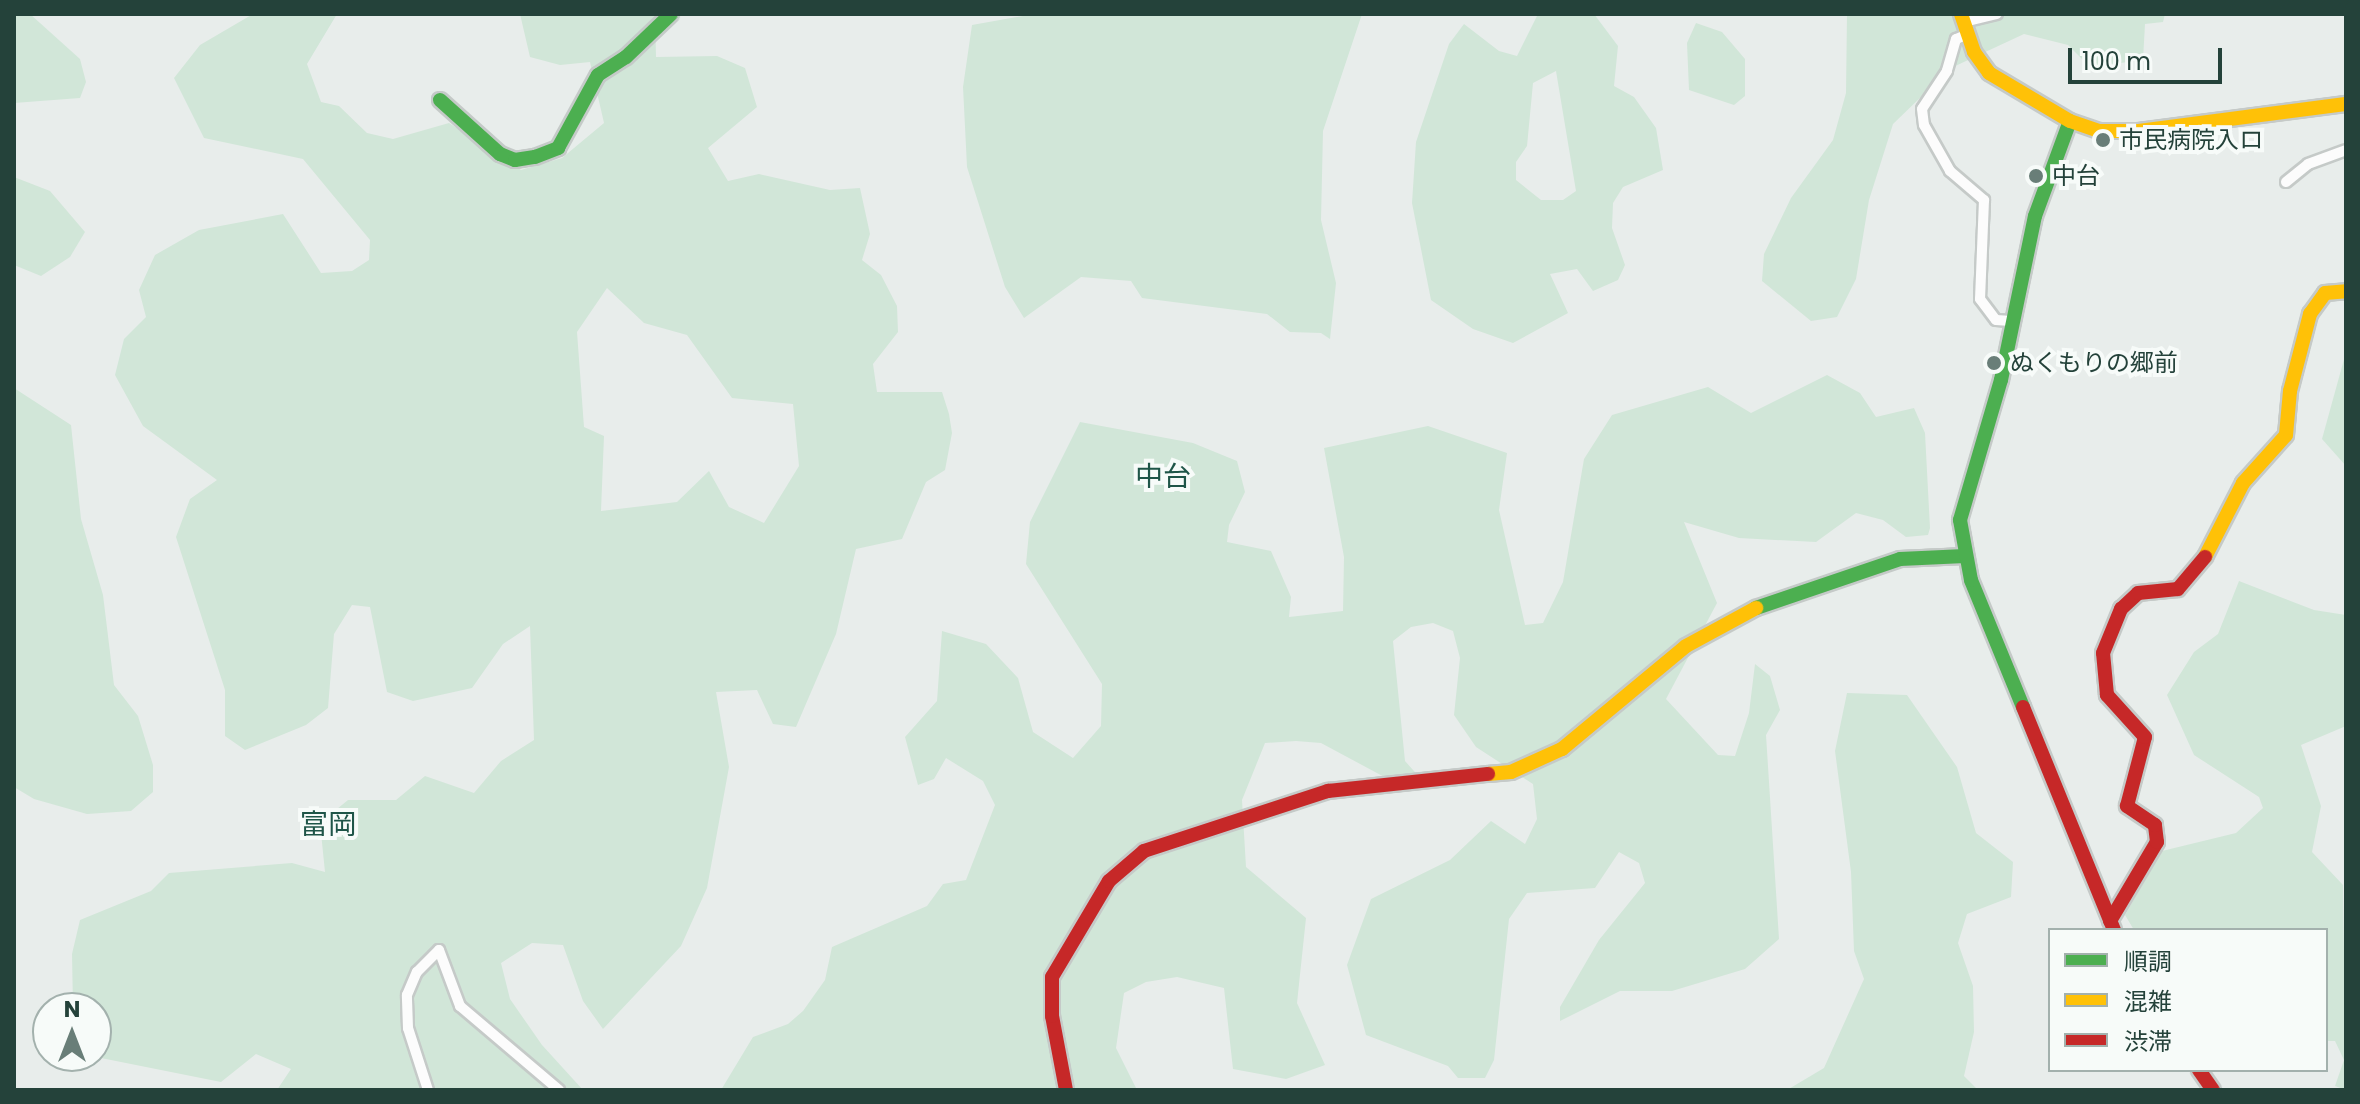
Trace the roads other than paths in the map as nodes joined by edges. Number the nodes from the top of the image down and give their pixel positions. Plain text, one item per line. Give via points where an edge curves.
1 (671, 14) edge
2 (1997, 14) edge
3 (1964, 23) edge
4 (440, 100) dead end
5 (2346, 104) edge
6 (2070, 121) junction
7 (2346, 150) edge
8 (2286, 182) dead end
9 (2346, 291) edge
10 (2011, 321) junction
11 (1965, 556) junction
12 (2112, 925) edge
13 (2200, 1072) edge
14 (428, 1090) edge
15 (559, 1090) edge
16 (1066, 1090) edge
17 (2213, 1090) edge

1 - 4 street via 626,57 598,75 564,140 535,157 515,160 500,154
2 - 3 street
3 - 6 street via 1989,73
3 - 10 street via 1947,71 1922,109 1924,125 1950,171 1984,200 1980,299 1996,320
5 - 6 street via 2122,132
6 - 10 street via 2035,216
7 - 8 street via 2308,164
9 - 12 street via 2325,293 2310,314 2290,391 2286,435 2243,483 2203,561 2178,589 2138,593 2121,609 2103,653 2107,695 2145,737 2127,806 2155,825 2157,842
10 - 11 street via 2001,380 1962,503
11 - 12 street
11 - 16 street via 1900,559 1739,614 1686,646 1562,749 1511,772 1328,791 1144,851 1109,881 1052,977 1052,1016
13 - 17 street
14 - 15 street via 408,1028 407,995 417,972 439,950 460,1006

